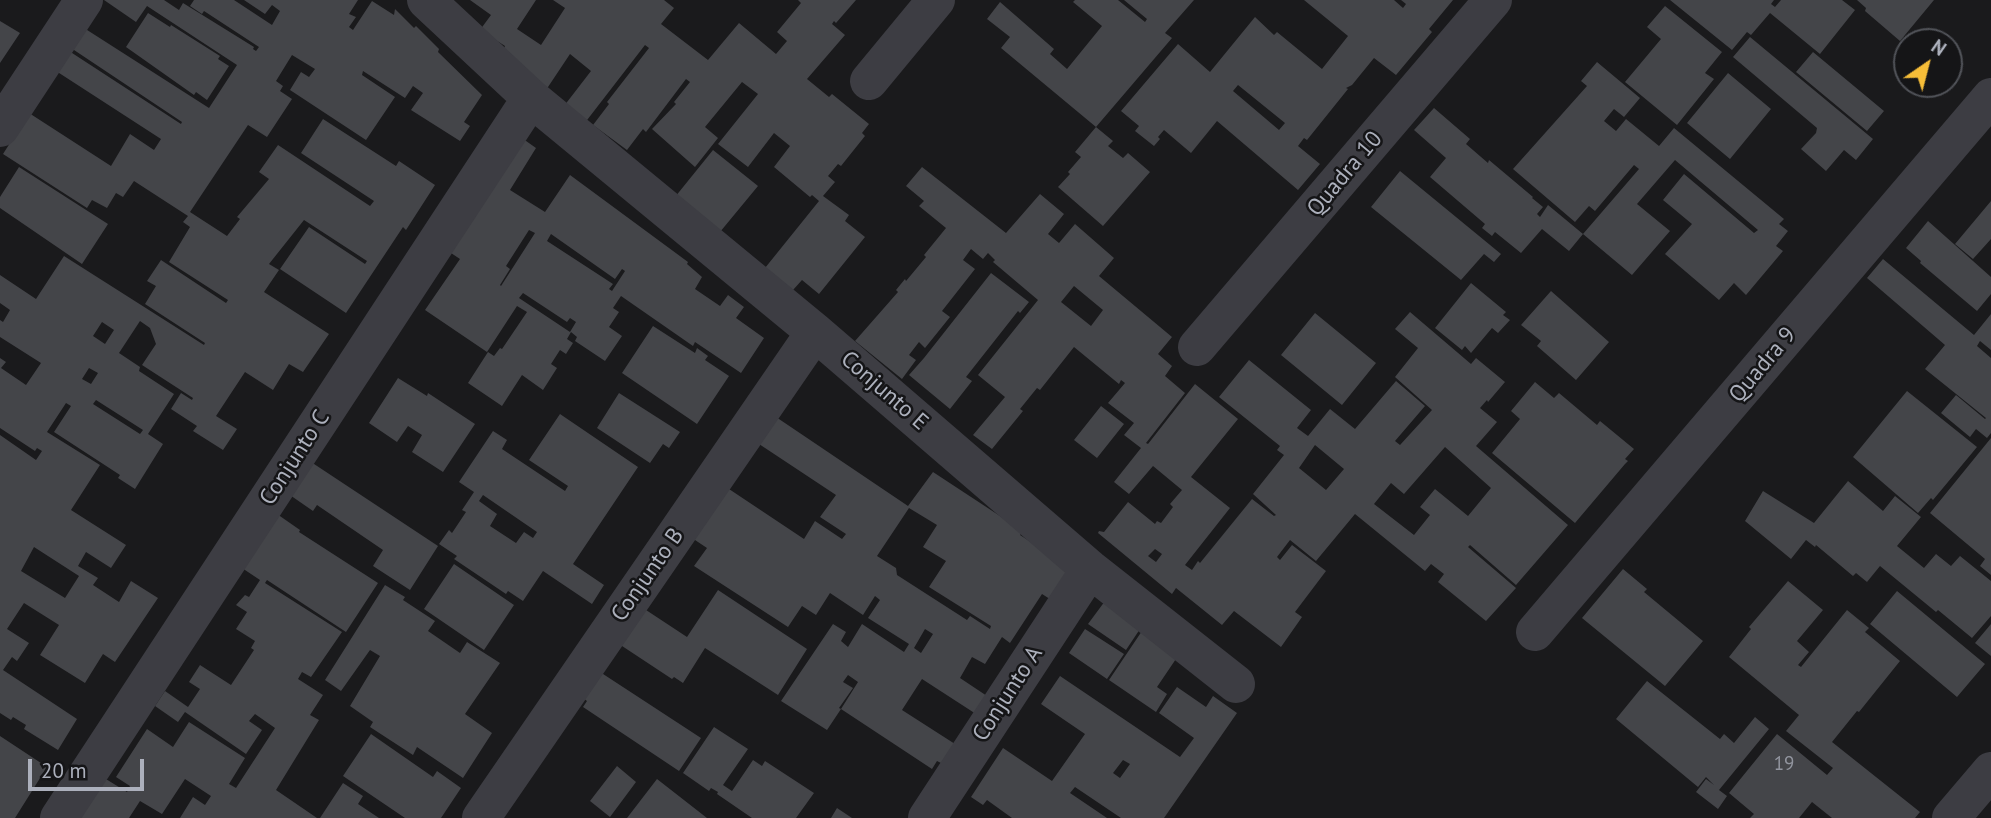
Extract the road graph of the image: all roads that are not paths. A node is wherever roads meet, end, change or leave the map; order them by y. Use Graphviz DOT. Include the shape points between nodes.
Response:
graph roads {
  1 [pos="84,0"];
  2 [pos="426,0"];
  3 [pos="936,0"];
  4 [pos="1493,0"];
  5 [pos="869,81"];
  6 [pos="1991,97"];
  7 [pos="531,98"];
  8 [pos="0,128"];
  9 [pos="815,332"];
  10 [pos="1197,347"];
  11 [pos="1090,569"];
  12 [pos="1535,632"];
  13 [pos="1236,684"];
  14 [pos="1991,771"];
  15 [pos="59,818"];
  16 [pos="481,818"];
  17 [pos="927,818"];
  18 [pos="1951,818"];
  1 -- 8 [label="street"];
  2 -- 7 [label="street, Conjunto E"];
  3 -- 5 [label="street"];
  4 -- 10 [label="street, Quadra 10"];
  6 -- 12 [label="street, Quadra 9"];
  7 -- 9 [label="street, Conjunto E"];
  7 -- 15 [label="street, Conjunto C"];
  9 -- 11 [label="street, Conjunto E"];
  9 -- 16 [label="street, Conjunto B"];
  11 -- 13 [label="street, Conjunto E"];
  11 -- 17 [label="street, Conjunto A"];
  14 -- 18 [label="street"];
}
